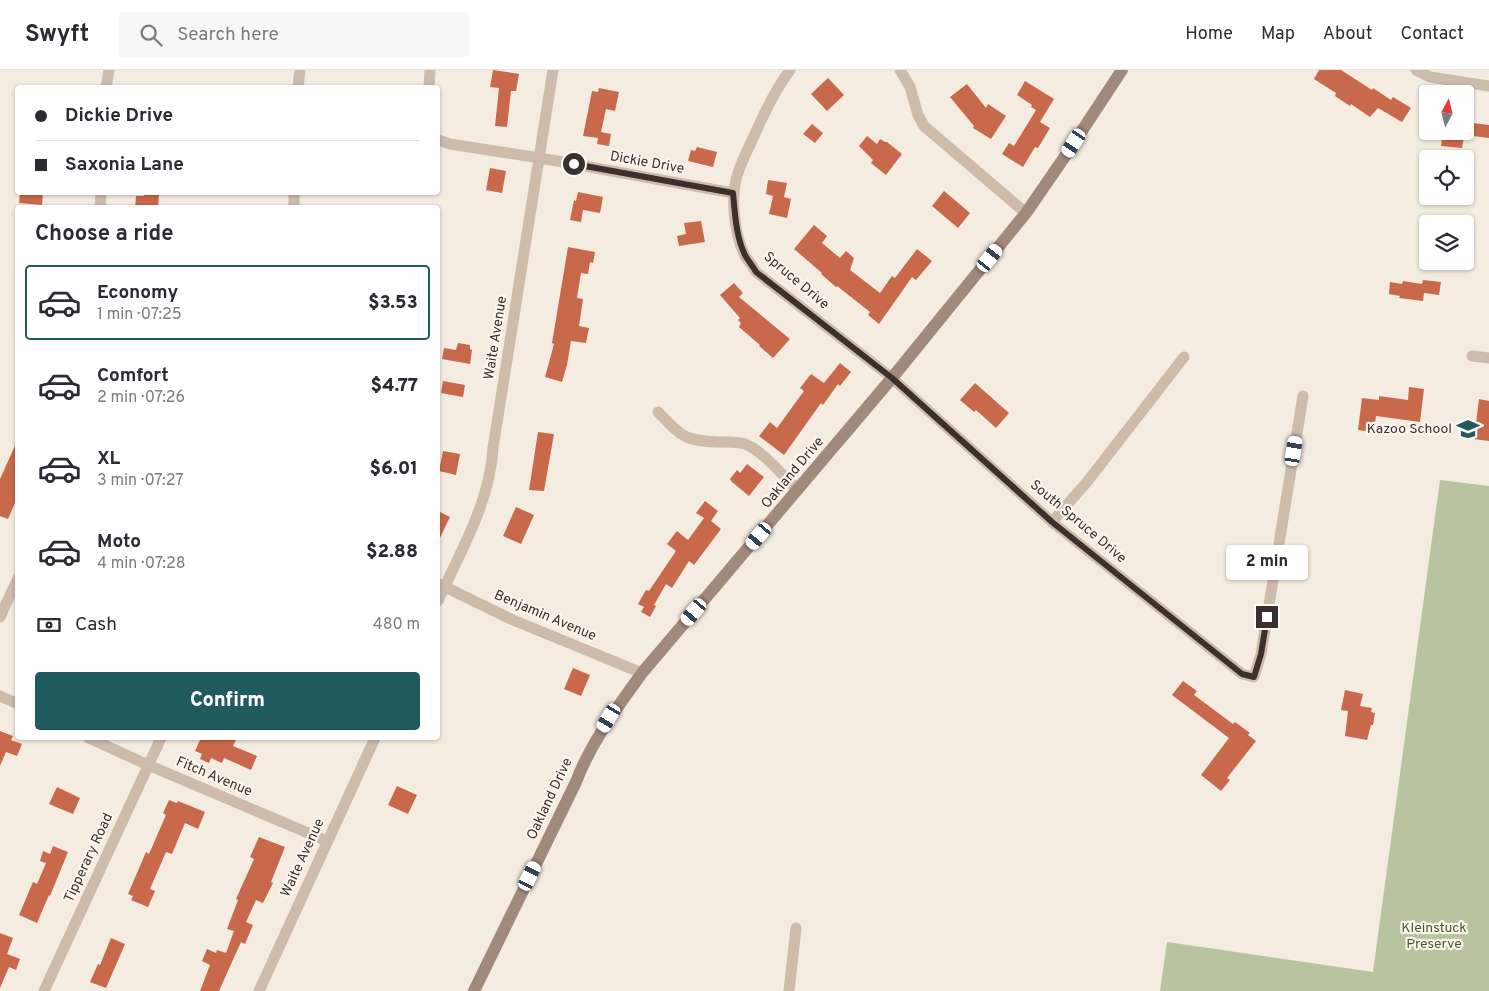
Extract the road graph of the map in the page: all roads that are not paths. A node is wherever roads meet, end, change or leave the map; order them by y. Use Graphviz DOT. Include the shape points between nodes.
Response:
graph roads {
  1 [pos="109,70"];
  2 [pos="300,70"];
  3 [pos="430,70"];
  4 [pos="553,70"];
  5 [pos="790,70"];
  6 [pos="900,70"];
  7 [pos="1122,70"];
  8 [pos="1416,70"];
  9 [pos="106,85"];
  10 [pos="298,85"];
  11 [pos="428,85"];
  12 [pos="1489,86"];
  13 [pos="440,141"];
  14 [pos="540,158"];
  15 [pos="733,193"];
  16 [pos="1026,213"];
  17 [pos="1472,356"];
  18 [pos="1184,357"];
  19 [pos="1489,358"];
  20 [pos="892,378"];
  21 [pos="1303,396"];
  22 [pos="658,412"];
  23 [pos="798,490"];
  24 [pos="1052,522"];
  25 [pos="15,584"];
  26 [pos="441,585"];
  27 [pos="0,617"];
  28 [pos="642,673"];
  29 [pos="0,696"];
  30 [pos="15,703"];
  31 [pos="93,740"];
  32 [pos="160,740"];
  33 [pos="374,740"];
  34 [pos="148,765"];
  35 [pos="327,841"];
  36 [pos="796,928"];
  37 [pos="44,991"];
  38 [pos="259,991"];
  39 [pos="474,991"];
  40 [pos="789,991"];
  1 -- 9 [label="street"];
  2 -- 10 [label="street"];
  3 -- 11 [label="street"];
  4 -- 14 [label="street, Waite Avenue"];
  5 -- 15 [label="street, Spruce Drive" via="765,110 738,173"];
  6 -- 16 [label="street" via="924,126"];
  7 -- 16 [label="main road, Oakland Drive"];
  8 -- 12 [label="street" via="1430,77"];
  13 -- 14 [label="street, Dickie Drive"];
  14 -- 15 [label="street, Dickie Drive"];
  14 -- 26 [label="street, Waite Avenue" via="492,464 482,506"];
  15 -- 20 [label="street, Spruce Drive" via="739,238 756,272"];
  16 -- 20 [label="main road, Oakland Drive"];
  17 -- 19 [label="street"];
  18 -- 24 [label="street"];
  20 -- 23 [label="main road, Oakland Drive"];
  20 -- 24 [label="street, South Spruce Drive"];
  21 -- 24 [label="street, South Spruce Drive" via="1261,654 1254,677 1242,674"];
  22 -- 23 [label="street" via="686,438 750,446"];
  23 -- 28 [label="main road, Oakland Drive"];
  25 -- 27 [label="street"];
  26 -- 28 [label="street, Benjamin Avenue" via="513,620"];
  28 -- 39 [label="main road, Oakland Drive" via="584,760"];
  29 -- 30 [label="street"];
  31 -- 34 [label="street, Fitch Avenue"];
  32 -- 34 [label="street, Tipperary Road"];
  33 -- 35 [label="street, Waite Avenue"];
  34 -- 35 [label="street, Fitch Avenue"];
  34 -- 37 [label="street, Tipperary Road"];
  35 -- 38 [label="street, Waite Avenue"];
  36 -- 40 [label="street"];
}
